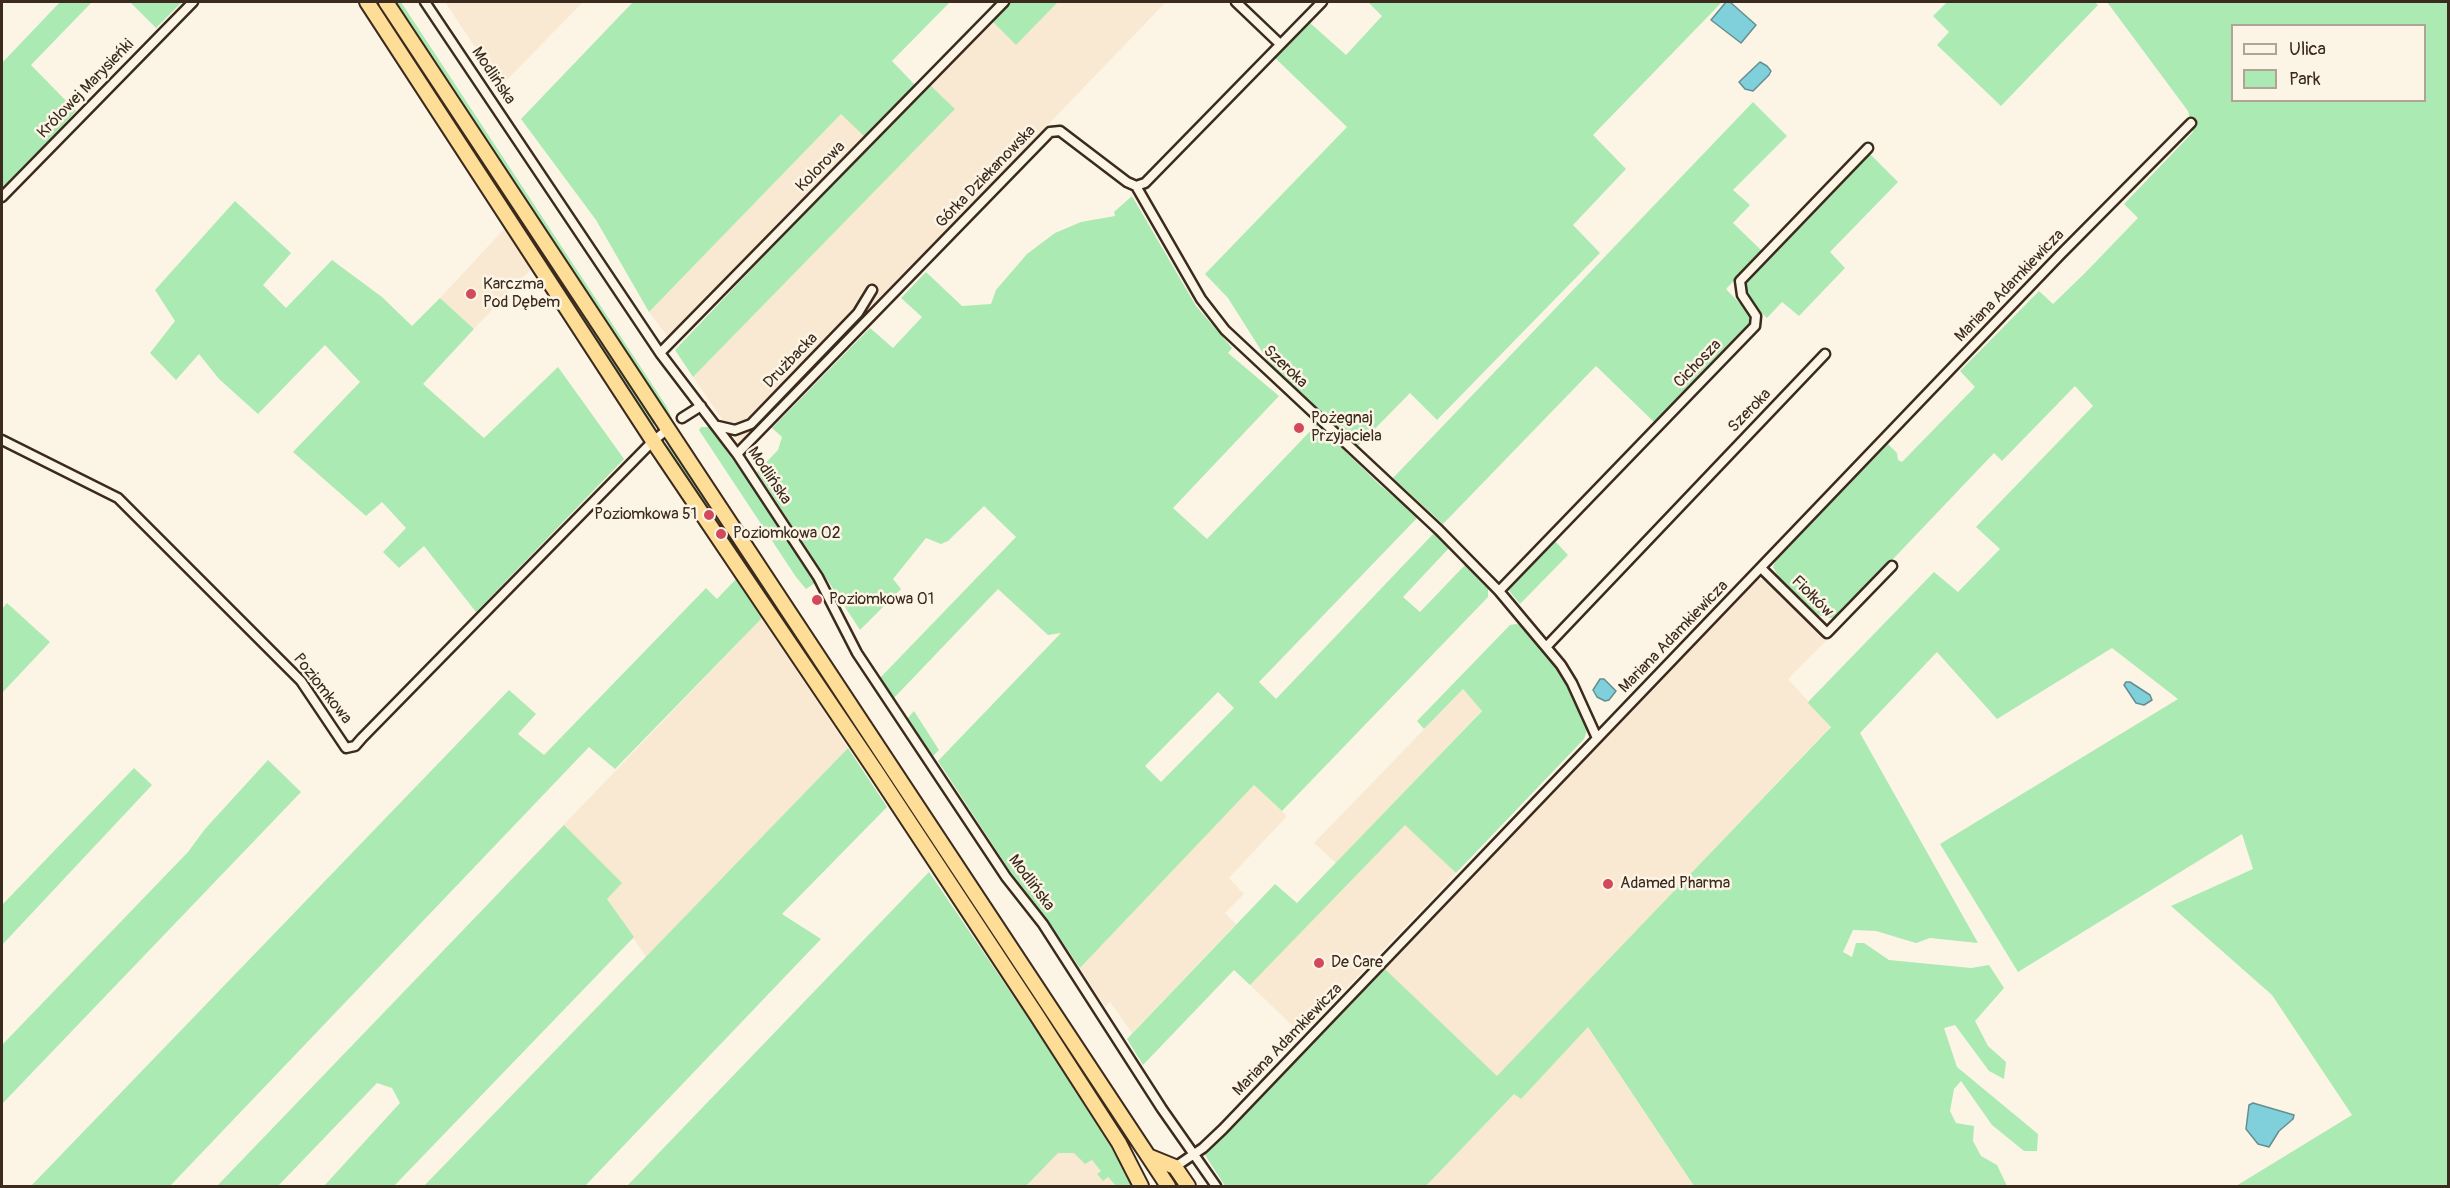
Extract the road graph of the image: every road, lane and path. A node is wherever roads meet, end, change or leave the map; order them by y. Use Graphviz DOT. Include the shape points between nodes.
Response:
graph roads {
  1 [pos="193,2"];
  2 [pos="366,2"];
  3 [pos="386,2"];
  4 [pos="425,2"];
  5 [pos="1004,2"];
  6 [pos="1236,2"];
  7 [pos="1322,2"];
  8 [pos="1280,44"];
  9 [pos="2191,123"];
  10 [pos="1868,148"];
  11 [pos="1136,186"];
  12 [pos="2,196"];
  13 [pos="872,290"];
  14 [pos="660,353"];
  15 [pos="1825,354"];
  16 [pos="701,406"];
  17 [pos="682,418"];
  18 [pos="717,426"];
  19 [pos="668,429"];
  20 [pos="2,440"];
  21 [pos="652,441"];
  22 [pos="737,454"];
  23 [pos="1892,566"];
  24 [pos="1761,568"];
  25 [pos="1499,591"];
  26 [pos="1547,646"];
  27 [pos="1597,738"];
  28 [pos="1194,1154"];
  29 [pos="1148,1156"];
  30 [pos="1175,1167"];
  31 [pos="1141,1186"];
  32 [pos="1168,1186"];
  33 [pos="1188,1186"];
  34 [pos="1216,1186"];
  1 -- 12 [label="street, Królowej Marysieńki"];
  2 -- 21 [label="highway"];
  3 -- 19 [label="highway"];
  4 -- 14 [label="street, Modlińska"];
  5 -- 14 [label="street, Kolorowa"];
  6 -- 8 [label="street"];
  7 -- 8 [label="street"];
  8 -- 11 [label="street" via="1154,175"];
  9 -- 24 [label="street, Mariana Adamkiewicza"];
  10 -- 25 [label="street, Cichosza" via="1740,281 1742,295 1756,316 1755,326"];
  11 -- 22 [label="street, Górka Dziekanowska" via="1060,131 1050,132"];
  11 -- 25 [label="street, Szeroka" via="1201,298 1225,330"];
  13 -- 18 [label="street, Drużbacka" via="858,313 751,424 735,430"];
  14 -- 16 [label="street, Modlińska"];
  15 -- 26 [label="street, Szeroka"];
  16 -- 17 [label="street"];
  16 -- 18 [label="street, Modlińska"];
  18 -- 22 [label="street, Modlińska"];
  19 -- 21 [label="street, Poziomkowa"];
  19 -- 29 [label="highway"];
  20 -- 21 [label="street, Poziomkowa" via="118,498 301,681 346,748 355,746"];
  21 -- 31 [label="highway" via="1036,1014 1119,1143"];
  22 -- 28 [label="street, Modlińska" via="818,577 857,653 1006,877 1043,924"];
  23 -- 24 [label="street, Fiołków" via="1827,633"];
  24 -- 27 [label="street, Mariana Adamkiewicza"];
  25 -- 26 [label="street, Szeroka"];
  26 -- 27 [label="street, Szeroka" via="1572,684"];
  27 -- 28 [label="street, Mariana Adamkiewicza" via="1223,1129"];
  28 -- 30 [label="street, Mariana Adamkiewicza"];
  28 -- 34 [label="street, Modlińska"];
  29 -- 30 [label="highway"];
  29 -- 32 [label="highway"];
  30 -- 33 [label="highway"];
}
